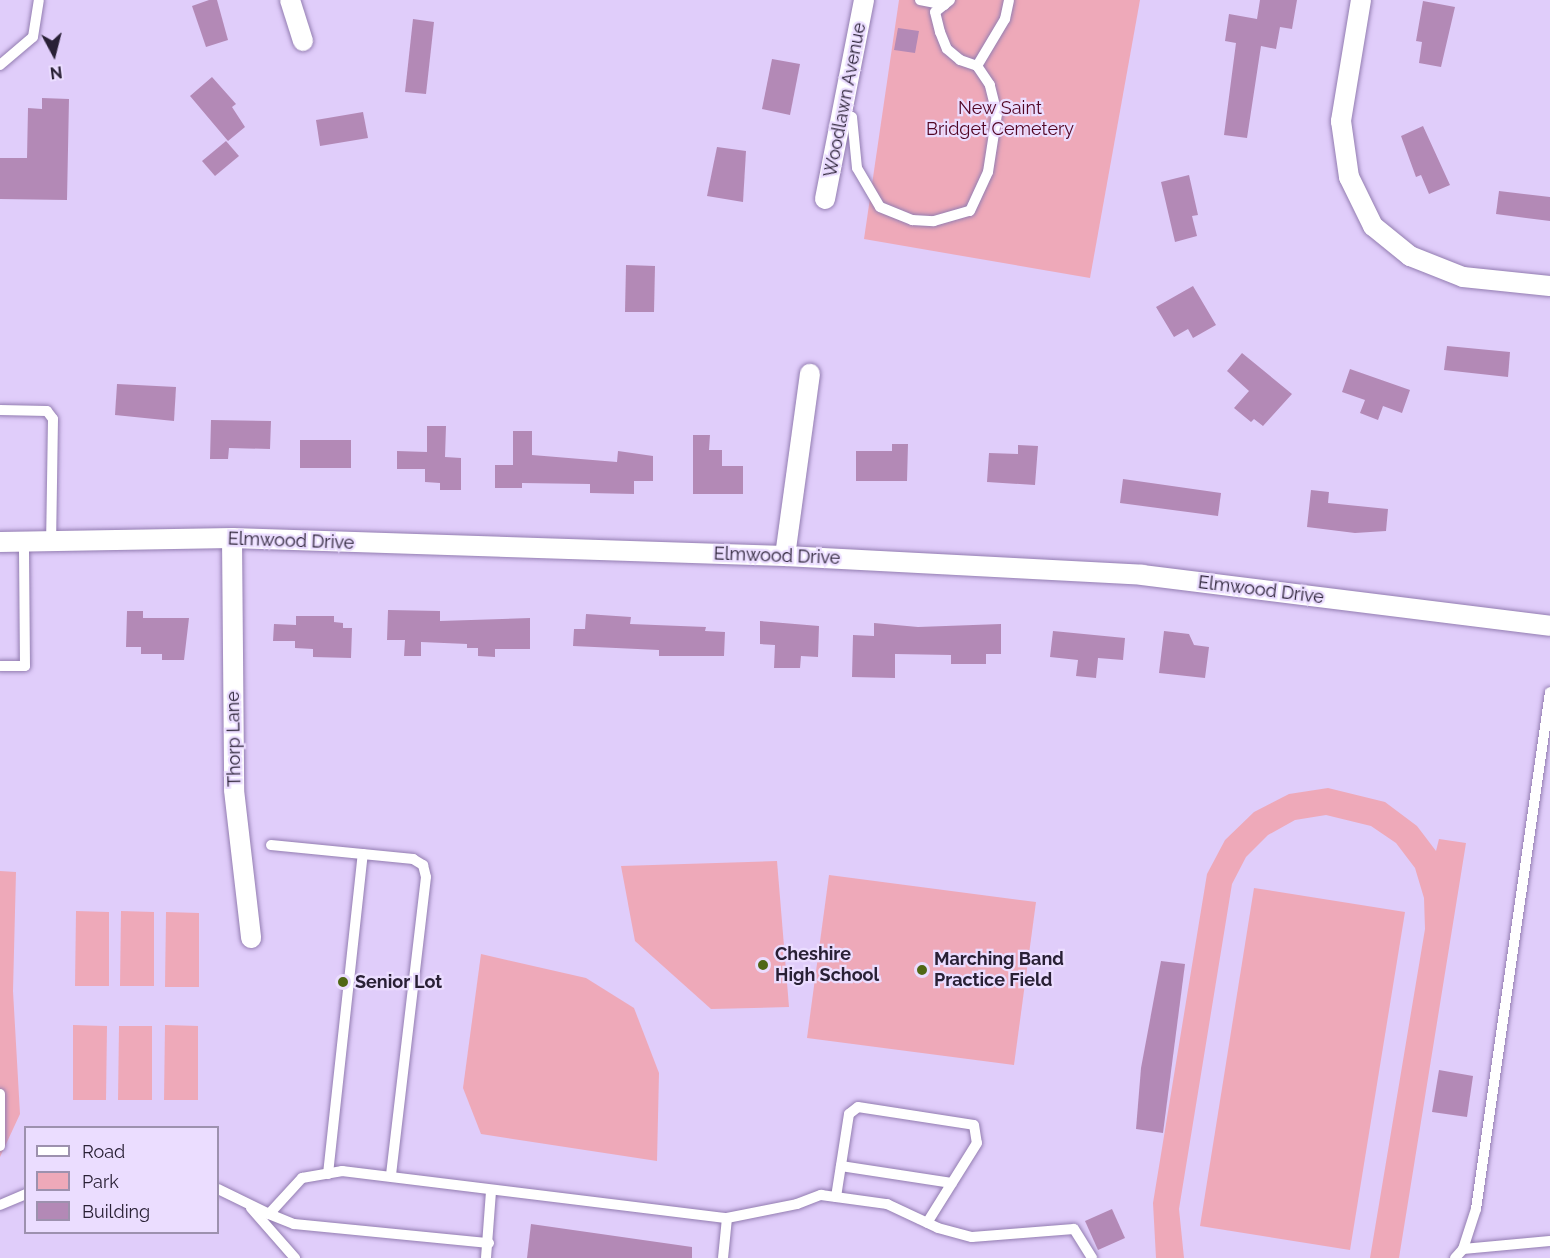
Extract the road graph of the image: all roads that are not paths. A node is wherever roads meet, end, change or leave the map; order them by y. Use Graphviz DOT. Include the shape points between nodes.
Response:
graph roads {
  1 [pos="39,0"];
  2 [pos="290,0"];
  3 [pos="864,0"];
  4 [pos="920,0"];
  5 [pos="1009,0"];
  6 [pos="1361,0"];
  7 [pos="948,2"];
  8 [pos="303,41"];
  9 [pos="0,65"];
  10 [pos="977,66"];
  11 [pos="842,114"];
  12 [pos="825,199"];
  13 [pos="1550,286"];
  14 [pos="810,374"];
  15 [pos="0,410"];
  16 [pos="232,538"];
  17 [pos="0,542"];
  18 [pos="24,542"];
  19 [pos="51,542"];
  20 [pos="785,556"];
  21 [pos="1550,626"];
  22 [pos="0,666"];
  23 [pos="1550,692"];
  24 [pos="271,844"];
  25 [pos="363,854"];
  26 [pos="251,938"];
  27 [pos="0,1094"];
  28 [pos="0,1146"];
  29 [pos="840,1166"];
  30 [pos="328,1174"];
  31 [pos="391,1176"];
  32 [pos="952,1183"];
  33 [pos="219,1190"];
  34 [pos="491,1191"];
  35 [pos="24,1195"];
  36 [pos="836,1197"];
  37 [pos="246,1203"];
  38 [pos="0,1204"];
  39 [pos="269,1214"];
  40 [pos="727,1218"];
  41 [pos="927,1223"];
  42 [pos="1550,1241"];
  43 [pos="489,1244"];
  44 [pos="1463,1249"];
  45 [pos="295,1258"];
  46 [pos="486,1258"];
  47 [pos="723,1258"];
  48 [pos="1092,1258"];
  49 [pos="1455,1258"];
  1 -- 9 [label="lane" via="33,37"];
  2 -- 8 [label="street"];
  3 -- 11 [label="street, Woodlawn Avenue"];
  4 -- 7 [label="lane"];
  5 -- 10 [label="lane" via="1005,19"];
  6 -- 13 [label="street" via="1341,121 1349,177 1373,226 1410,256 1463,277"];
  7 -- 10 [label="lane" via="935,12 947,49 960,60"];
  10 -- 11 [label="lane" via="990,86 997,114 995,146 981,193 970,211 951,219 912,220 880,207 857,168 852,117"];
  11 -- 12 [label="street, Woodlawn Avenue"];
  14 -- 20 [label="street"];
  15 -- 19 [label="lane" via="47,411 53,419"];
  16 -- 19 [label="street, Elmwood Drive"];
  16 -- 20 [label="street, Elmwood Drive"];
  16 -- 26 [label="street, Thorp Lane" via="234,790"];
  17 -- 18 [label="street, Elmwood Drive"];
  18 -- 19 [label="street, Elmwood Drive"];
  18 -- 22 [label="lane" via="25,666"];
  20 -- 21 [label="street, Elmwood Drive" via="1142,574"];
  23 -- 44 [label="lane" via="1476,1209"];
  24 -- 25 [label="lane"];
  25 -- 30 [label="lane"];
  25 -- 31 [label="lane" via="413,859 423,865 426,877"];
  27 -- 28 [label="lane"];
  29 -- 32 [label="lane"];
  29 -- 32 [label="lane" via="849,1114 858,1107 968,1123 975,1127 976,1143"];
  29 -- 36 [label="lane"];
  30 -- 31 [label="lane" via="342,1171"];
  30 -- 39 [label="lane" via="302,1178"];
  31 -- 34 [label="lane"];
  32 -- 41 [label="lane"];
  33 -- 37 [label="lane"];
  34 -- 40 [label="lane"];
  34 -- 43 [label="lane"];
  35 -- 38 [label="lane"];
  36 -- 40 [label="lane" via="821,1195 797,1204"];
  36 -- 41 [label="lane" via="887,1204"];
  37 -- 39 [label="lane"];
  37 -- 45 [label="lane"];
  39 -- 43 [label="lane" via="294,1224"];
  40 -- 47 [label="lane"];
  41 -- 48 [label="lane" via="972,1237 1074,1229"];
  42 -- 44 [label="lane"];
  43 -- 46 [label="lane"];
  44 -- 49 [label="lane"];
}
